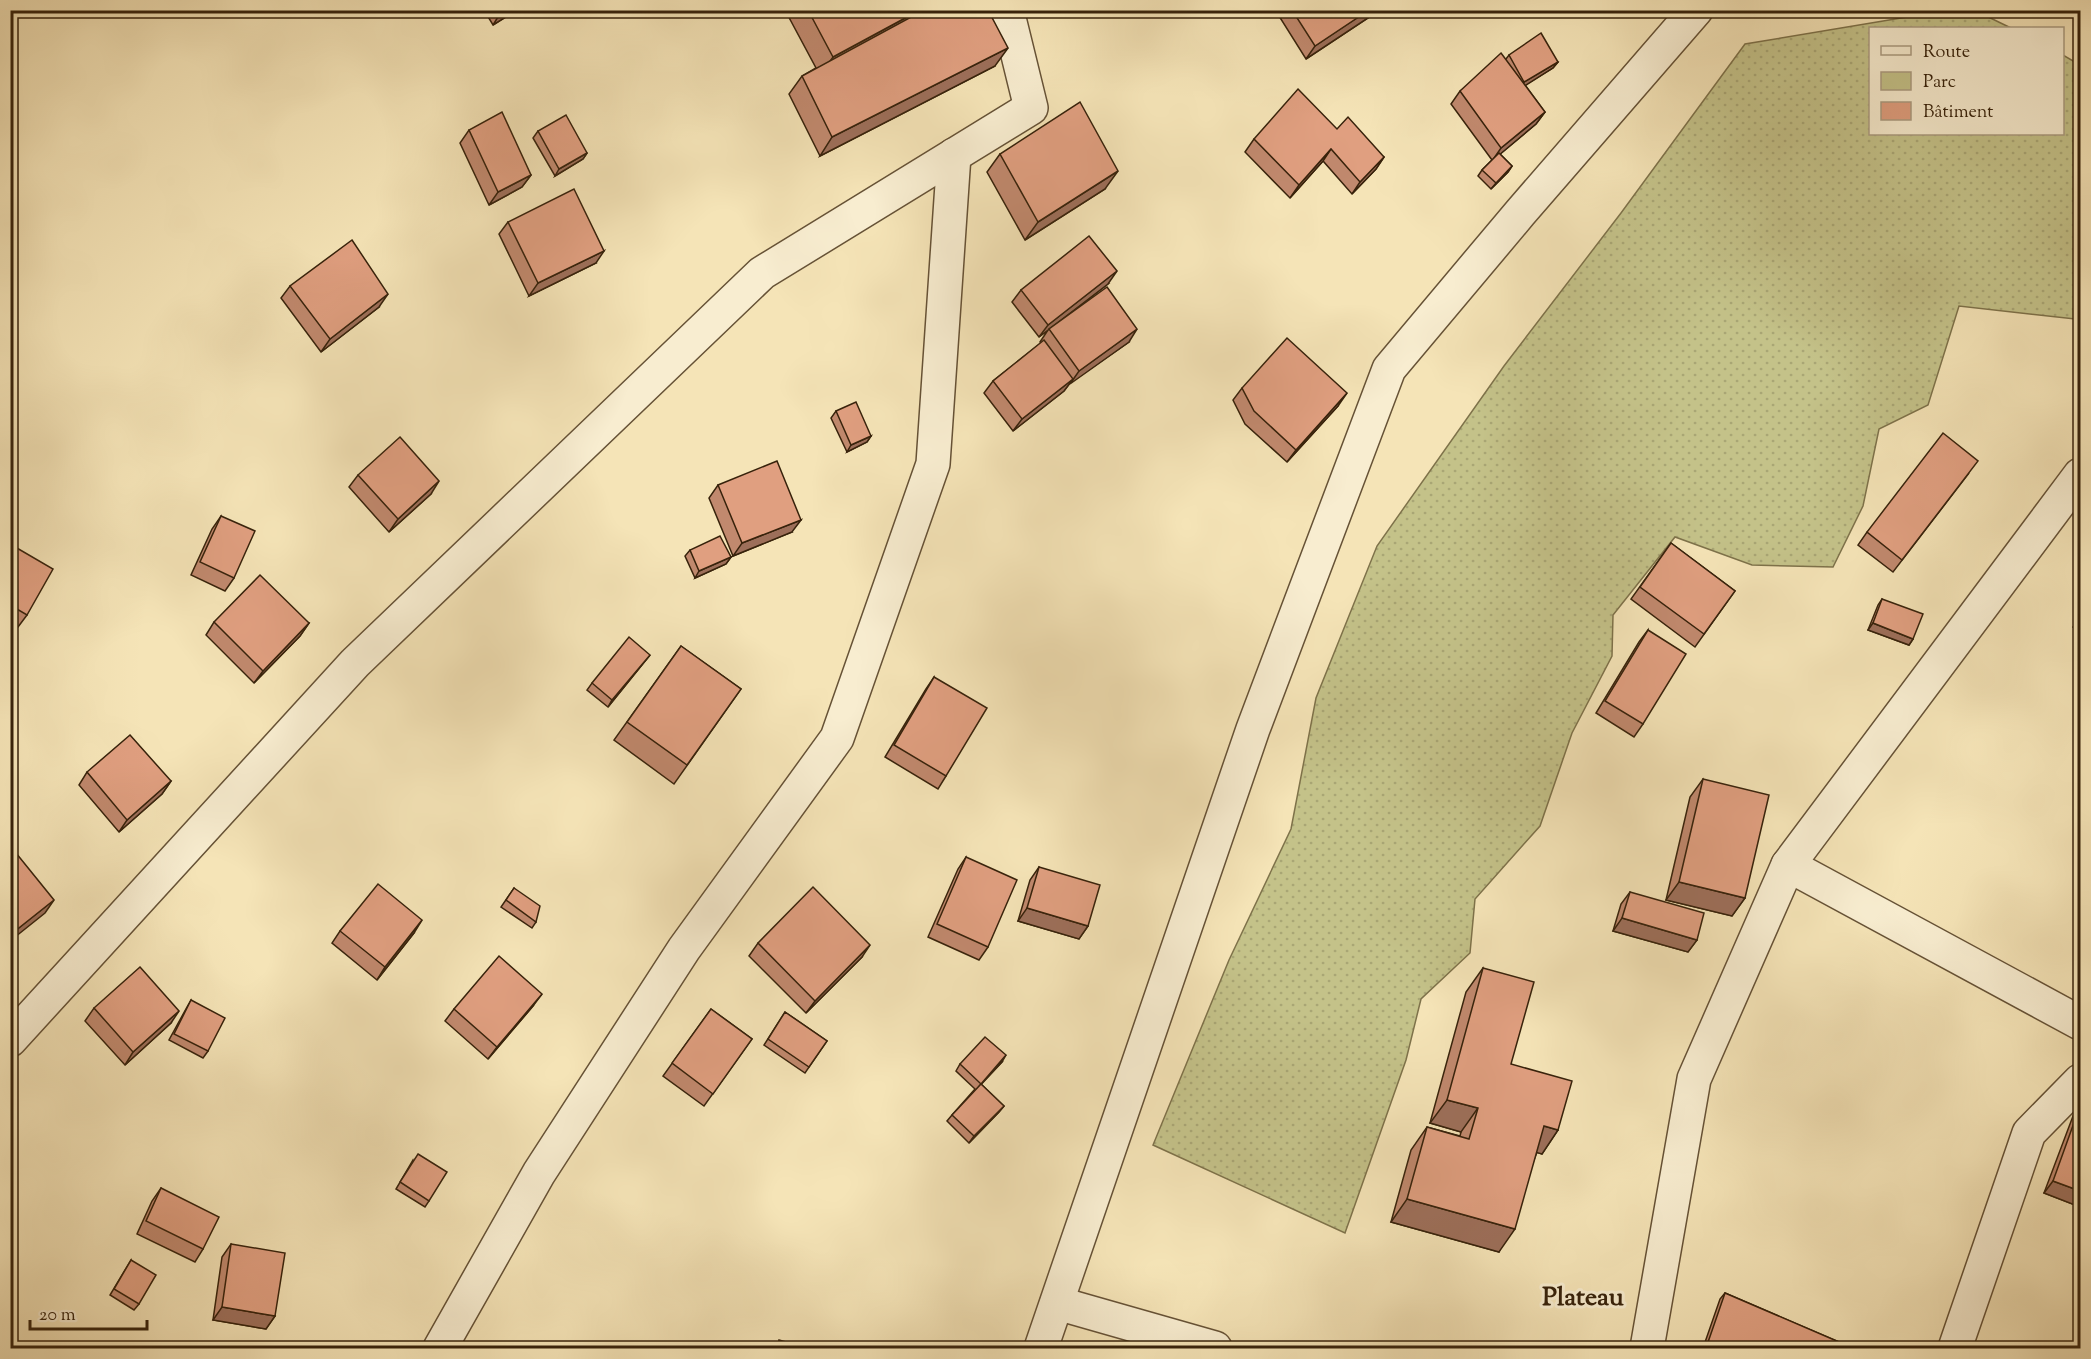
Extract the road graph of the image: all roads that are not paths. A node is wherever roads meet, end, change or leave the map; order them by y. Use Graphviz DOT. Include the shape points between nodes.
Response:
graph roads {
  1 [pos="1007,10"];
  2 [pos="1696,10"];
  3 [pos="954,155"];
  4 [pos="2080,475"];
  5 [pos="1788,865"];
  6 [pos="2080,1023"];
  7 [pos="10,1040"];
  8 [pos="2080,1081"];
  9 [pos="1057,1303"];
  10 [pos="440,1348"];
  11 [pos="1041,1348"];
  12 [pos="1215,1348"];
  13 [pos="1647,1348"];
  14 [pos="1955,1348"];
  1 -- 3 [label="street" via="1031,108"];
  2 -- 9 [label="street" via="1389,369 1253,729"];
  3 -- 7 [label="street" via="762,273 355,663"];
  3 -- 10 [label="street" via="933,464 837,738 671,968 539,1173"];
  4 -- 5 [label="street"];
  5 -- 6 [label="street"];
  5 -- 13 [label="street" via="1694,1079"];
  8 -- 14 [label="street" via="2029,1133"];
  9 -- 11 [label="street"];
  9 -- 12 [label="street"];
}
